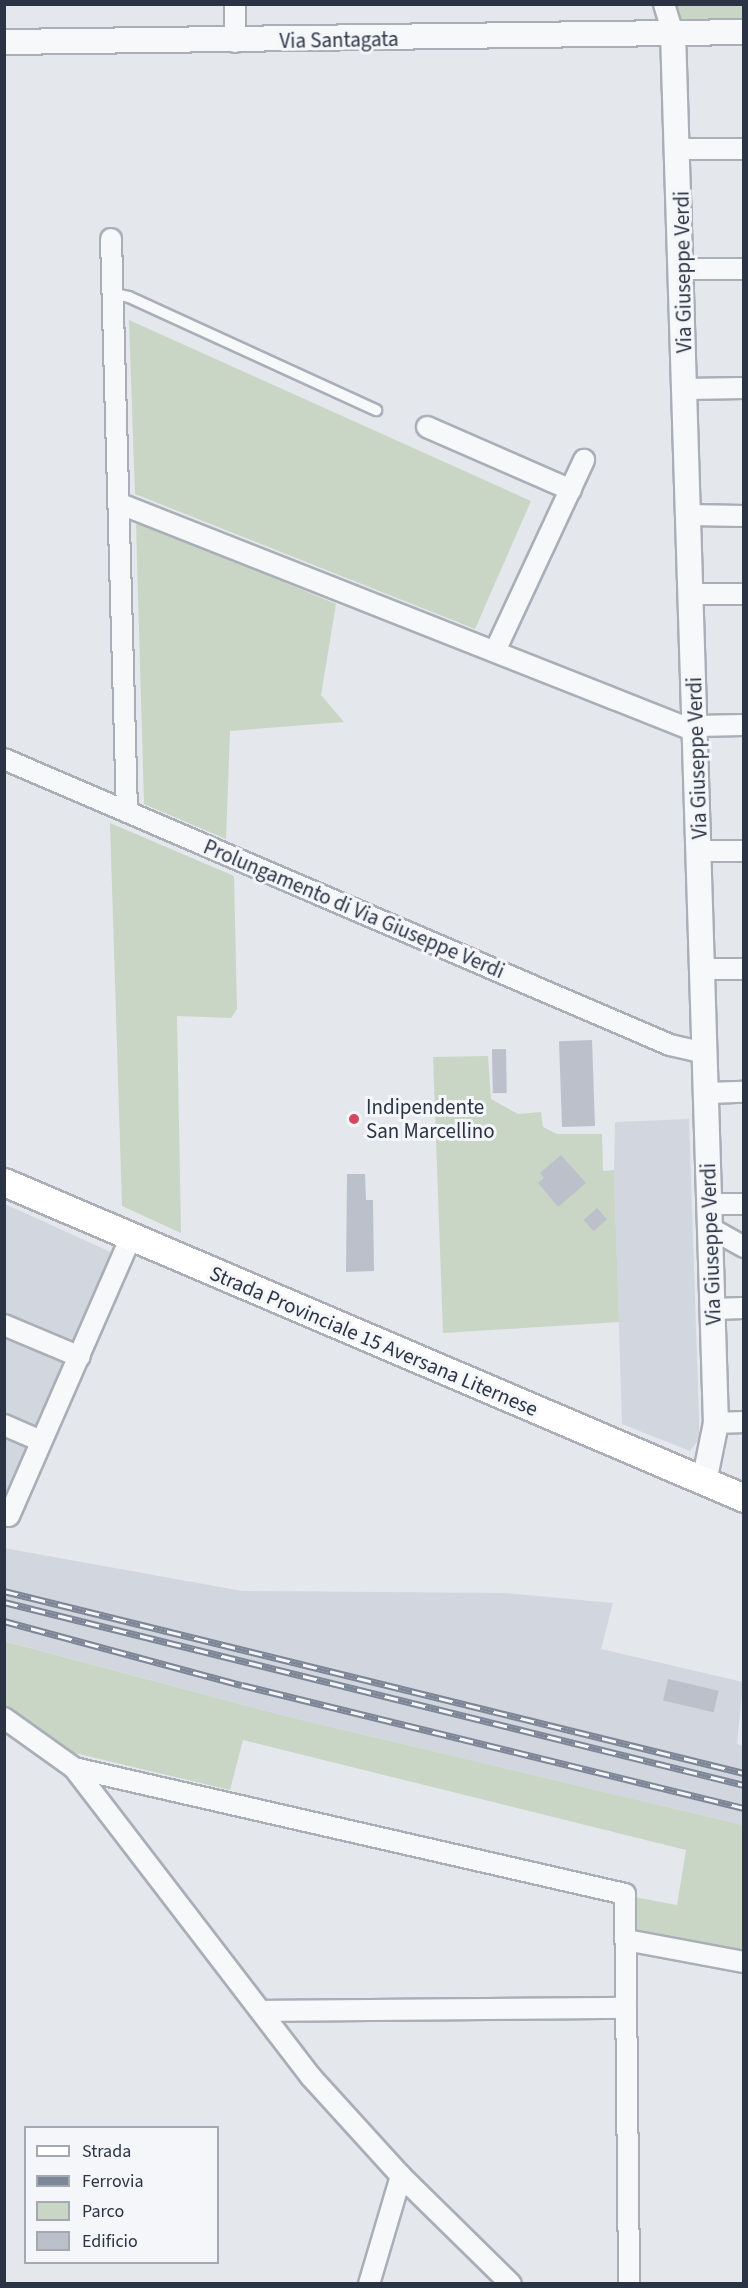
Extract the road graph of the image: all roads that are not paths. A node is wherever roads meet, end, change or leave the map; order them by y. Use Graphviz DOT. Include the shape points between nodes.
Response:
graph roads {
  1 [pos="235,4"];
  2 [pos="664,4"];
  3 [pos="744,32"];
  4 [pos="673,33"];
  5 [pos="4,42"];
  6 [pos="235,42"];
  7 [pos="680,149"];
  8 [pos="744,149"];
  9 [pos="111,239"];
  10 [pos="682,269"];
  11 [pos="744,269"];
  12 [pos="114,294"];
  13 [pos="744,388"];
  14 [pos="686,389"];
  15 [pos="376,410"];
  16 [pos="427,427"];
  17 [pos="584,460"];
  18 [pos="571,490"];
  19 [pos="118,503"];
  20 [pos="689,515"];
  21 [pos="744,516"];
  22 [pos="692,594"];
  23 [pos="744,594"];
  24 [pos="495,651"];
  25 [pos="744,725"];
  26 [pos="695,728"];
  27 [pos="4,759"];
  28 [pos="127,812"];
  29 [pos="700,851"];
  30 [pos="744,851"];
  31 [pos="703,969"];
  32 [pos="744,969"];
  33 [pos="706,1053"];
  34 [pos="744,1092"];
  35 [pos="707,1093"];
  36 [pos="4,1182"];
  37 [pos="710,1204"];
  38 [pos="744,1204"];
  39 [pos="710,1228"];
  40 [pos="130,1239"];
  41 [pos="744,1247"];
  42 [pos="744,1308"];
  43 [pos="713,1309"];
  44 [pos="4,1325"];
  45 [pos="80,1357"];
  46 [pos="744,1422"];
  47 [pos="716,1423"];
  48 [pos="4,1425"];
  49 [pos="41,1441"];
  50 [pos="704,1482"];
  51 [pos="744,1498"];
  52 [pos="9,1516"];
  53 [pos="4,1718"];
  54 [pos="74,1768"];
  55 [pos="626,1940"];
  56 [pos="744,1962"];
  57 [pos="624,2008"];
  58 [pos="262,2011"];
  59 [pos="401,2176"];
  60 [pos="369,2283"];
  61 [pos="511,2283"];
  62 [pos="629,2283"];
  1 -- 6 [label="street"];
  2 -- 4 [label="street"];
  3 -- 4 [label="street, Via Santagata"];
  4 -- 6 [label="street, Via Santagata"];
  4 -- 7 [label="street, Via Giuseppe Verdi"];
  5 -- 6 [label="street, Via Santagata"];
  7 -- 8 [label="street"];
  7 -- 10 [label="street, Via Giuseppe Verdi"];
  9 -- 12 [label="street"];
  10 -- 11 [label="street"];
  10 -- 14 [label="street, Via Giuseppe Verdi"];
  12 -- 15 [label="lane" via="129,297"];
  12 -- 19 [label="street"];
  13 -- 14 [label="street"];
  14 -- 20 [label="street, Via Giuseppe Verdi"];
  16 -- 18 [label="street"];
  17 -- 18 [label="street"];
  18 -- 24 [label="street"];
  19 -- 24 [label="street"];
  19 -- 28 [label="street"];
  20 -- 21 [label="street"];
  20 -- 22 [label="street, Via Giuseppe Verdi"];
  22 -- 23 [label="street"];
  22 -- 26 [label="street, Via Giuseppe Verdi"];
  24 -- 26 [label="street"];
  25 -- 26 [label="street"];
  26 -- 29 [label="street, Via Giuseppe Verdi"];
  27 -- 28 [label="street, Prolungamento di Via Giuseppe Verdi"];
  28 -- 33 [label="street, Prolungamento di Via Giuseppe Verdi" via="670,1045"];
  29 -- 30 [label="street"];
  29 -- 31 [label="street, Via Giuseppe Verdi"];
  31 -- 32 [label="street"];
  31 -- 33 [label="street, Via Giuseppe Verdi"];
  33 -- 35 [label="street, Via Giuseppe Verdi"];
  34 -- 35 [label="street"];
  35 -- 37 [label="street, Via Giuseppe Verdi"];
  36 -- 40 [label="main road, Strada Provinciale 15 Aversana Liternese"];
  37 -- 38 [label="street"];
  37 -- 39 [label="street, Via Giuseppe Verdi"];
  39 -- 41 [label="street"];
  39 -- 43 [label="street, Via Giuseppe Verdi"];
  40 -- 45 [label="street"];
  40 -- 50 [label="main road, Strada Provinciale 15 Aversana Liternese"];
  42 -- 43 [label="street"];
  43 -- 47 [label="street, Via Giuseppe Verdi"];
  44 -- 45 [label="street"];
  45 -- 49 [label="street"];
  46 -- 47 [label="street"];
  47 -- 50 [label="street, Via Giuseppe Verdi"];
  48 -- 49 [label="street"];
  49 -- 52 [label="street"];
  50 -- 51 [label="main road, Strada Provinciale 15 Aversana Liternese"];
  53 -- 54 [label="street" via="32,1733"];
  54 -- 55 [label="street" via="616,1890 625,1894"];
  54 -- 58 [label="street"];
  55 -- 56 [label="street"];
  55 -- 57 [label="street"];
  57 -- 58 [label="street"];
  57 -- 62 [label="street"];
  58 -- 59 [label="street" via="311,2077"];
  59 -- 60 [label="street"];
  59 -- 61 [label="street"];
}
